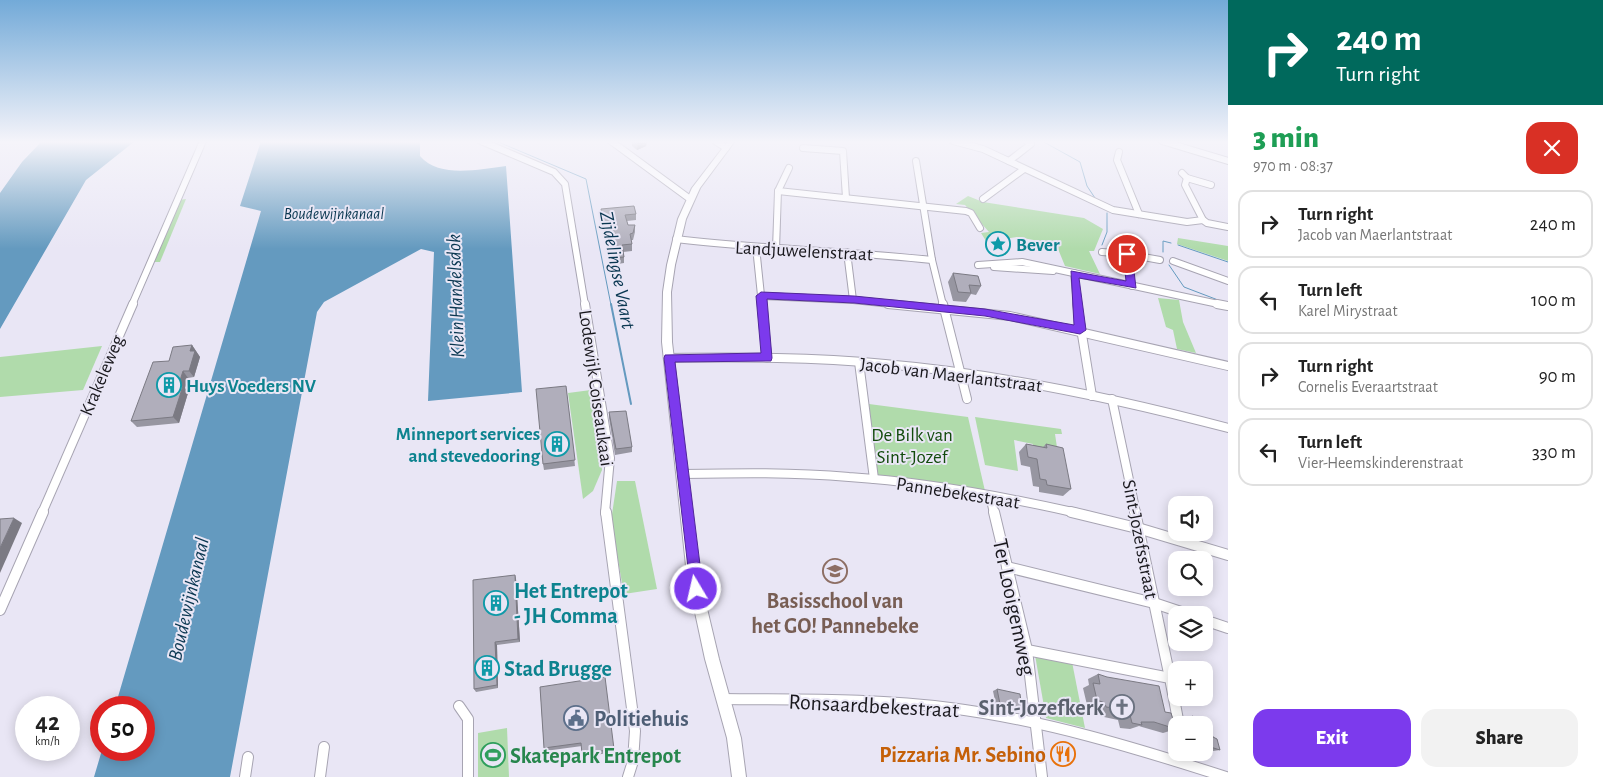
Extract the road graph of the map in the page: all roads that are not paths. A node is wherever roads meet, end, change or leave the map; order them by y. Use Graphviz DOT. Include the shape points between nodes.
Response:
graph roads {
  1 [pos="187,177"];
  2 [pos="559,177"];
  3 [pos="660,177"];
  4 [pos="705,177"];
  5 [pos="785,177"];
  6 [pos="845,177"];
  7 [pos="919,177"];
  8 [pos="1013,177"];
  9 [pos="1042,177"];
  10 [pos="1124,177"];
  11 [pos="1184,177"];
  12 [pos="1190,177"];
  13 [pos="1211,185"];
  14 [pos="778,191"];
  15 [pos="846,198"];
  16 [pos="690,199"];
  17 [pos="983,199"];
  18 [pos="923,206"];
  19 [pos="1139,214"];
  20 [pos="1203,220"];
  21 [pos="1228,227"];
  22 [pos="980,228"];
  23 [pos="676,239"];
  24 [pos="756,247"];
  25 [pos="776,248"];
  26 [pos="847,252"];
  27 [pos="1102,252"];
  28 [pos="1127,254"];
  29 [pos="932,260"];
  30 [pos="1160,260"];
  31 [pos="1173,261"];
  32 [pos="1058,270"];
  33 [pos="1074,273"];
  34 [pos="1228,281"];
  35 [pos="1132,286"];
  36 [pos="761,296"];
  37 [pos="854,300"];
  38 [pos="1228,306"];
  39 [pos="945,308"];
  40 [pos="1080,330"];
  41 [pos="669,358"];
  42 [pos="767,358"];
  43 [pos="859,362"];
  44 [pos="1228,366"];
  45 [pos="960,374"];
  46 [pos="1092,396"];
  47 [pos="967,399"];
  48 [pos="1112,399"];
  49 [pos="1228,428"];
  50 [pos="682,474"];
  51 [pos="874,479"];
  52 [pos="990,496"];
  53 [pos="1138,528"];
  54 [pos="1228,555"];
  55 [pos="1007,566"];
  56 [pos="1154,603"];
  57 [pos="1168,608"];
  58 [pos="0,610"];
  59 [pos="1213,623"];
  60 [pos="1228,628"];
  61 [pos="1027,650"];
  62 [pos="1168,669"];
  63 [pos="1168,678"];
  64 [pos="722,699"];
  65 [pos="459,706"];
  66 [pos="1036,722"];
  67 [pos="324,747"];
  68 [pos="248,757"];
  69 [pos="1187,761"];
  70 [pos="1188,764"];
  71 [pos="245,777"];
  72 [pos="320,777"];
  73 [pos="468,777"];
  74 [pos="628,777"];
  75 [pos="739,777"];
  76 [pos="1042,777"];
  77 [pos="1226,777"];
  1 -- 58 [label="street, Krakeleweg"];
  2 -- 74 [label="street, Lodewijk Coiseaukaai" via="566,184 610,458 605,516 635,731 633,761"];
  3 -- 16 [label="street"];
  4 -- 16 [label="main road"];
  5 -- 14 [label="street"];
  6 -- 15 [label="street"];
  7 -- 18 [label="street"];
  8 -- 17 [label="street"];
  9 -- 19 [label="street" via="1107,208"];
  10 -- 19 [label="street"];
  11 -- 20 [label="street"];
  12 -- 13 [label="street"];
  14 -- 15 [label="street"];
  14 -- 25 [label="street"];
  15 -- 18 [label="street"];
  16 -- 23 [label="main road"];
  18 -- 22 [label="street" via="966,211 971,213"];
  18 -- 29 [label="street"];
  19 -- 20 [label="street" via="1187,222"];
  20 -- 21 [label="street"];
  23 -- 24 [label="street, Landjuwelenstraat"];
  23 -- 41 [label="main road" via="667,292"];
  24 -- 25 [label="street, Landjuwelenstraat"];
  24 -- 36 [label="street"];
  25 -- 26 [label="street, Landjuwelenstraat"];
  26 -- 29 [label="street, Landjuwelenstraat"];
  26 -- 37 [label="street"];
  27 -- 28 [label="street"];
  28 -- 30 [label="street"];
  28 -- 35 [label="street"];
  29 -- 39 [label="street"];
  31 -- 34 [label="street"];
  32 -- 32 [label="street" via="1044,272 978,265 1022,262"];
  32 -- 33 [label="street"];
  33 -- 35 [label="street"];
  33 -- 40 [label="street"];
  35 -- 38 [label="street"];
  36 -- 37 [label="street"];
  36 -- 42 [label="street"];
  37 -- 39 [label="street"];
  39 -- 40 [label="street" via="1010,316"];
  39 -- 45 [label="street"];
  40 -- 44 [label="street"];
  40 -- 46 [label="street"];
  41 -- 42 [label="street, Jacob van Maerlantstraat"];
  41 -- 50 [label="main road"];
  42 -- 43 [label="street, Jacob van Maerlantstraat"];
  43 -- 45 [label="street, Jacob van Maerlantstraat"];
  43 -- 51 [label="street"];
  45 -- 46 [label="street, Jacob van Maerlantstraat"];
  45 -- 47 [label="street"];
  46 -- 48 [label="street, Jacob van Maerlantstraat"];
  48 -- 49 [label="street, Jacob van Maerlantstraat"];
  48 -- 53 [label="street, Sint-Jozefsstraat"];
  50 -- 51 [label="street, Pannebekestraat"];
  50 -- 64 [label="main road" via="693,575"];
  51 -- 52 [label="street, Pannebekestraat"];
  52 -- 53 [label="street, Pannebekestraat"];
  52 -- 55 [label="street, Ter Looigemweg"];
  53 -- 54 [label="street, Pannebekestraat"];
  53 -- 56 [label="street, Sint-Jozefsstraat"];
  55 -- 56 [label="street"];
  55 -- 61 [label="street, Ter Looigemweg"];
  56 -- 57 [label="street"];
  56 -- 62 [label="street, Sint-Jozefsstraat"];
  59 -- 60 [label="street"];
  61 -- 63 [label="street"];
  61 -- 66 [label="street, Ter Looigemweg"];
  64 -- 66 [label="street, Ronsaardbekestraat" via="839,700 949,708"];
  64 -- 75 [label="main road" via="734,738"];
  65 -- 73 [label="street" via="468,719"];
  66 -- 70 [label="street, Ronsaardbekestraat"];
  66 -- 76 [label="street, Ter Looigemweg"];
  67 -- 72 [label="street"];
  68 -- 71 [label="street"];
  69 -- 70 [label="street"];
  70 -- 77 [label="street, Ronsaardbekestraat"];
}
